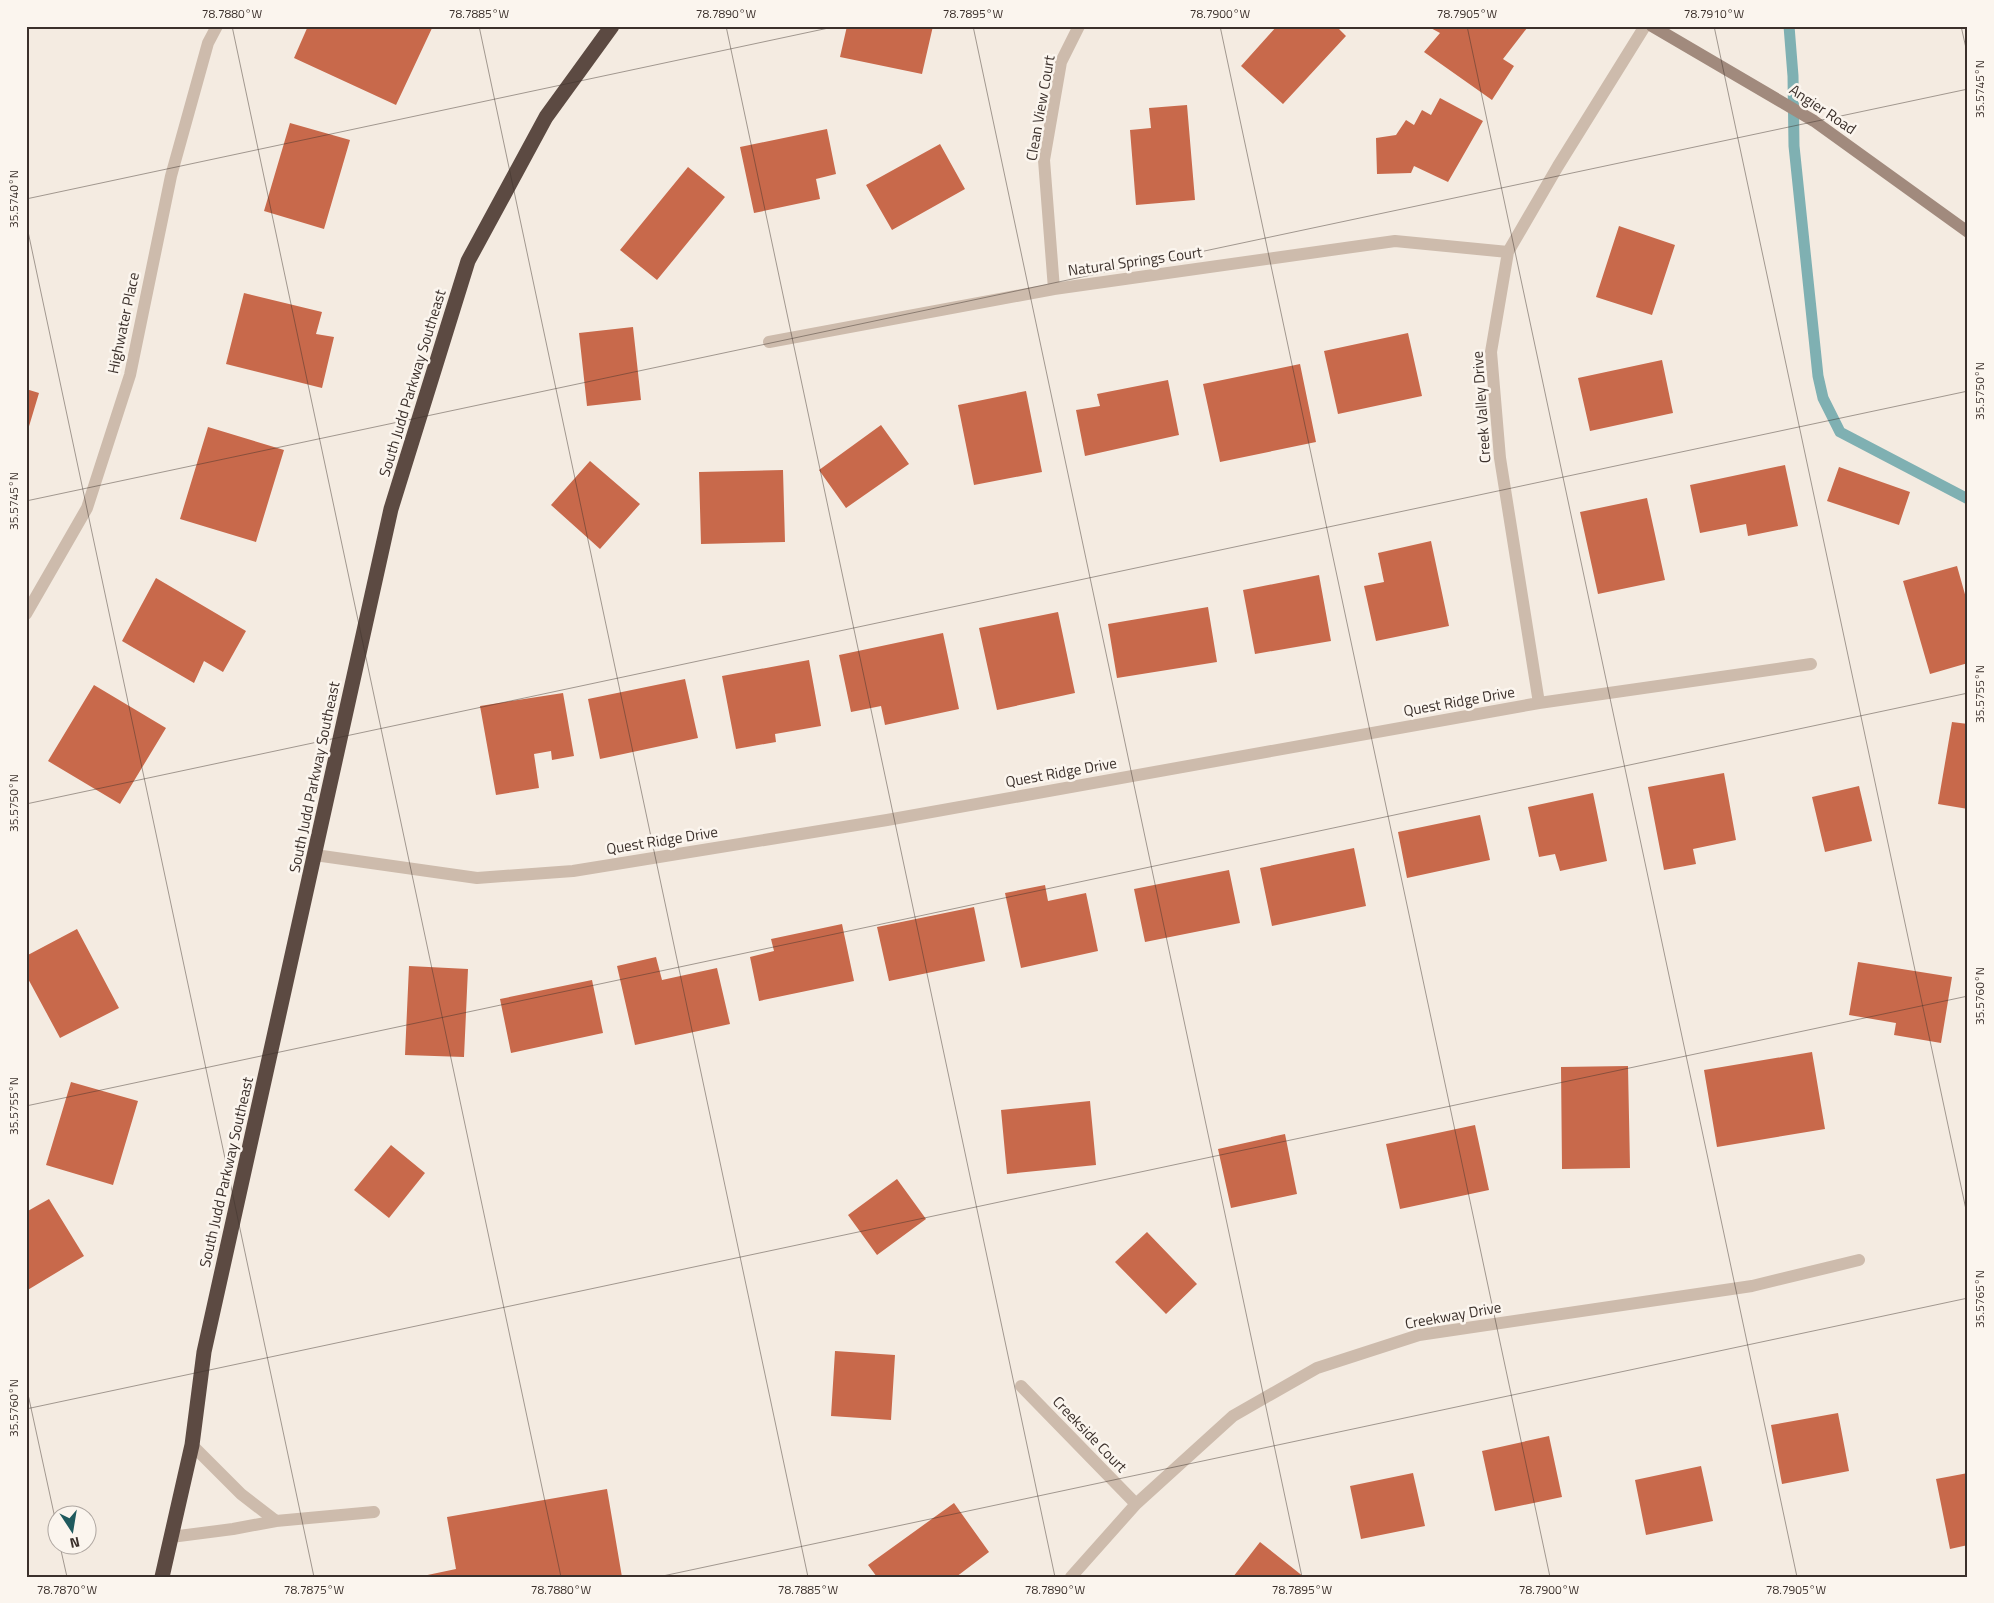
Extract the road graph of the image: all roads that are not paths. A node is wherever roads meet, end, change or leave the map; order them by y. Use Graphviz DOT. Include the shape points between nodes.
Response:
graph roads {
  1 [pos="217,26"];
  2 [pos="612,26"];
  3 [pos="1079,26"];
  4 [pos="1645,26"];
  5 [pos="1652,26"];
  6 [pos="1968,232"];
  7 [pos="1508,252"];
  8 [pos="1054,289"];
  9 [pos="769,342"];
  10 [pos="26,614"];
  11 [pos="1811,664"];
  12 [pos="1539,703"];
  13 [pos="315,855"];
  14 [pos="1859,1260"];
  15 [pos="1021,1386"];
  16 [pos="192,1445"];
  17 [pos="1136,1504"];
  18 [pos="374,1512"];
  19 [pos="276,1521"];
  20 [pos="171,1537"];
  21 [pos="162,1577"];
  22 [pos="1071,1577"];
  1 -- 10 [label="street, Highwater Place" via="208,44 171,176 130,374 119,410 87,508"];
  2 -- 13 [label="highway, South Judd Parkway Southeast" via="546,117 468,261 391,509"];
  3 -- 8 [label="street, Clean View Court" via="1061,62 1044,160"];
  4 -- 7 [label="street, Creek Valley Drive"];
  5 -- 6 [label="street, Angier Road" via="1814,121"];
  7 -- 8 [label="street, Natural Springs Court" via="1395,241"];
  7 -- 12 [label="street, Creek Valley Drive" via="1491,352 1500,458"];
  8 -- 9 [label="street, Natural Springs Court"];
  11 -- 12 [label="street, Quest Ridge Drive"];
  12 -- 13 [label="street, Quest Ridge Drive" via="887,820 573,871 477,878"];
  13 -- 16 [label="highway, South Judd Parkway Southeast" via="204,1352"];
  14 -- 17 [label="street, Creekway Drive" via="1752,1286 1419,1335 1317,1368 1233,1416"];
  15 -- 17 [label="street, Creekside Court"];
  16 -- 19 [label="street" via="241,1494"];
  16 -- 20 [label="highway, South Judd Parkway Southeast"];
  17 -- 22 [label="street, Creekway Drive"];
  18 -- 19 [label="street"];
  19 -- 20 [label="street"];
  20 -- 21 [label="highway, South Judd Parkway Southeast"];
}
